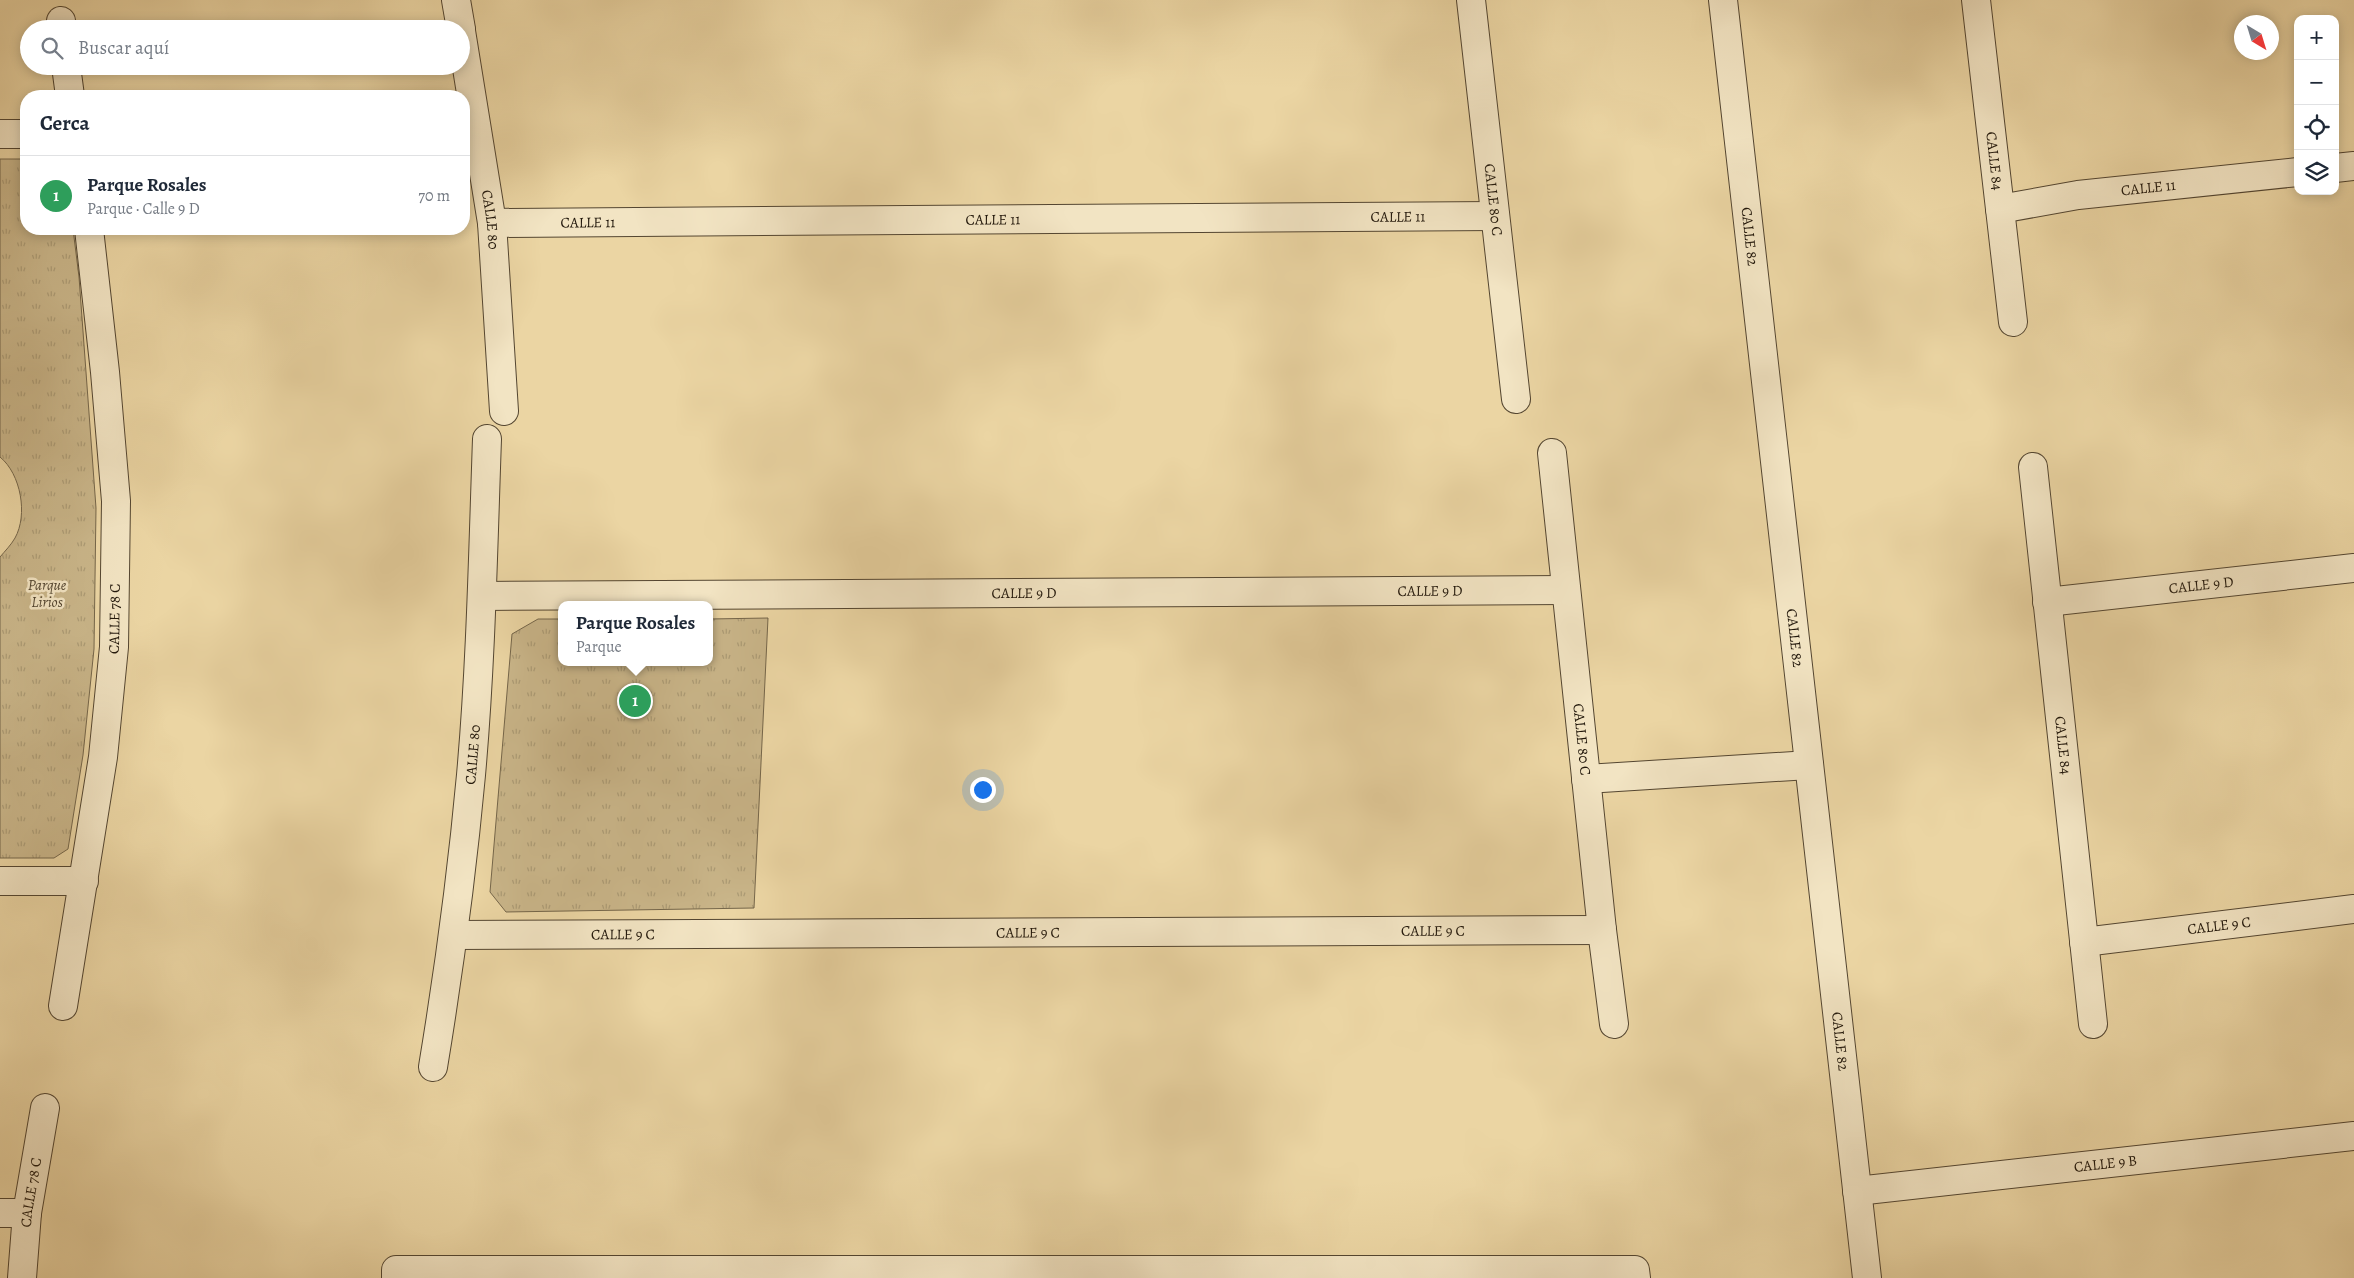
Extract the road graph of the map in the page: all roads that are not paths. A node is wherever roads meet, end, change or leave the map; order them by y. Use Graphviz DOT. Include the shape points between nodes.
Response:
graph roads {
  1 [pos="456,0"];
  2 [pos="1471,0"];
  3 [pos="1723,0"];
  4 [pos="1976,0"];
  5 [pos="459,20"];
  6 [pos="67,75"];
  7 [pos="468,75"];
  8 [pos="69,90"];
  9 [pos="0,134"];
  10 [pos="20,134"];
  11 [pos="2354,166"];
  12 [pos="2339,168"];
  13 [pos="2294,172"];
  14 [pos="2000,209"];
  15 [pos="1495,216"];
  16 [pos="492,223"];
  17 [pos="90,235"];
  18 [pos="2013,322"];
  19 [pos="1516,399"];
  20 [pos="504,411"];
  21 [pos="487,439"];
  22 [pos="1552,453"];
  23 [pos="2032,467"];
  24 [pos="2354,568"];
  25 [pos="1566,590"];
  26 [pos="482,596"];
  27 [pos="2047,602"];
  28 [pos="1809,766"];
  29 [pos="1586,779"];
  30 [pos="0,881"];
  31 [pos="84,881"];
  32 [pos="2354,909"];
  33 [pos="1602,930"];
  34 [pos="454,934"];
  35 [pos="2084,942"];
  36 [pos="63,1006"];
  37 [pos="1614,1024"];
  38 [pos="2093,1024"];
  39 [pos="433,1067"];
  40 [pos="45,1108"];
  41 [pos="2354,1136"];
  42 [pos="1857,1191"];
  43 [pos="27,1213"];
  44 [pos="0,1214"];
  45 [pos="396,1274"];
  46 [pos="644,1274"];
  47 [pos="986,1274"];
  48 [pos="1635,1274"];
  49 [pos="22,1278"];
  50 [pos="1867,1278"];
  1 -- 5 [label="street, CALLE 80"];
  2 -- 15 [label="street, CALLE 80 C"];
  3 -- 28 [label="street, CALLE 82"];
  4 -- 14 [label="street, CALLE 84"];
  6 -- 8 [label="street"];
  7 -- 16 [label="street, CALLE 80"];
  9 -- 10 [label="street"];
  11 -- 12 [label="street"];
  13 -- 14 [label="street, CALLE 11" via="2078,195"];
  14 -- 18 [label="street, CALLE 84"];
  15 -- 16 [label="street, CALLE 11"];
  15 -- 19 [label="street, CALLE 80 C"];
  16 -- 20 [label="street, CALLE 80"];
  17 -- 31 [label="street, CALLE 78 C" via="116,501 114,647 103,757"];
  21 -- 26 [label="street, CALLE 80"];
  22 -- 25 [label="street, CALLE 80 C"];
  23 -- 27 [label="street, CALLE 84"];
  24 -- 27 [label="street, CALLE 9 D"];
  25 -- 26 [label="street, CALLE 9 D"];
  25 -- 29 [label="street, CALLE 80 C"];
  26 -- 34 [label="street, CALLE 80" via="471,774"];
  27 -- 35 [label="street, CALLE 84"];
  28 -- 29 [label="street"];
  28 -- 42 [label="street, CALLE 82"];
  29 -- 33 [label="street, CALLE 80 C"];
  30 -- 31 [label="street"];
  31 -- 36 [label="street, CALLE 78 C"];
  32 -- 35 [label="street, CALLE 9 C"];
  33 -- 34 [label="street, CALLE 9 C"];
  33 -- 37 [label="street, CALLE 80 C"];
  34 -- 39 [label="street, CALLE 80"];
  35 -- 38 [label="street, CALLE 84"];
  40 -- 43 [label="street, CALLE 78 C"];
  41 -- 42 [label="street, CALLE 9 B"];
  42 -- 50 [label="street, CALLE 82"];
  43 -- 44 [label="street"];
  43 -- 49 [label="street, CALLE 78 C"];
  45 -- 46 [label="street"];
  46 -- 47 [label="street"];
  47 -- 48 [label="street"];
}
